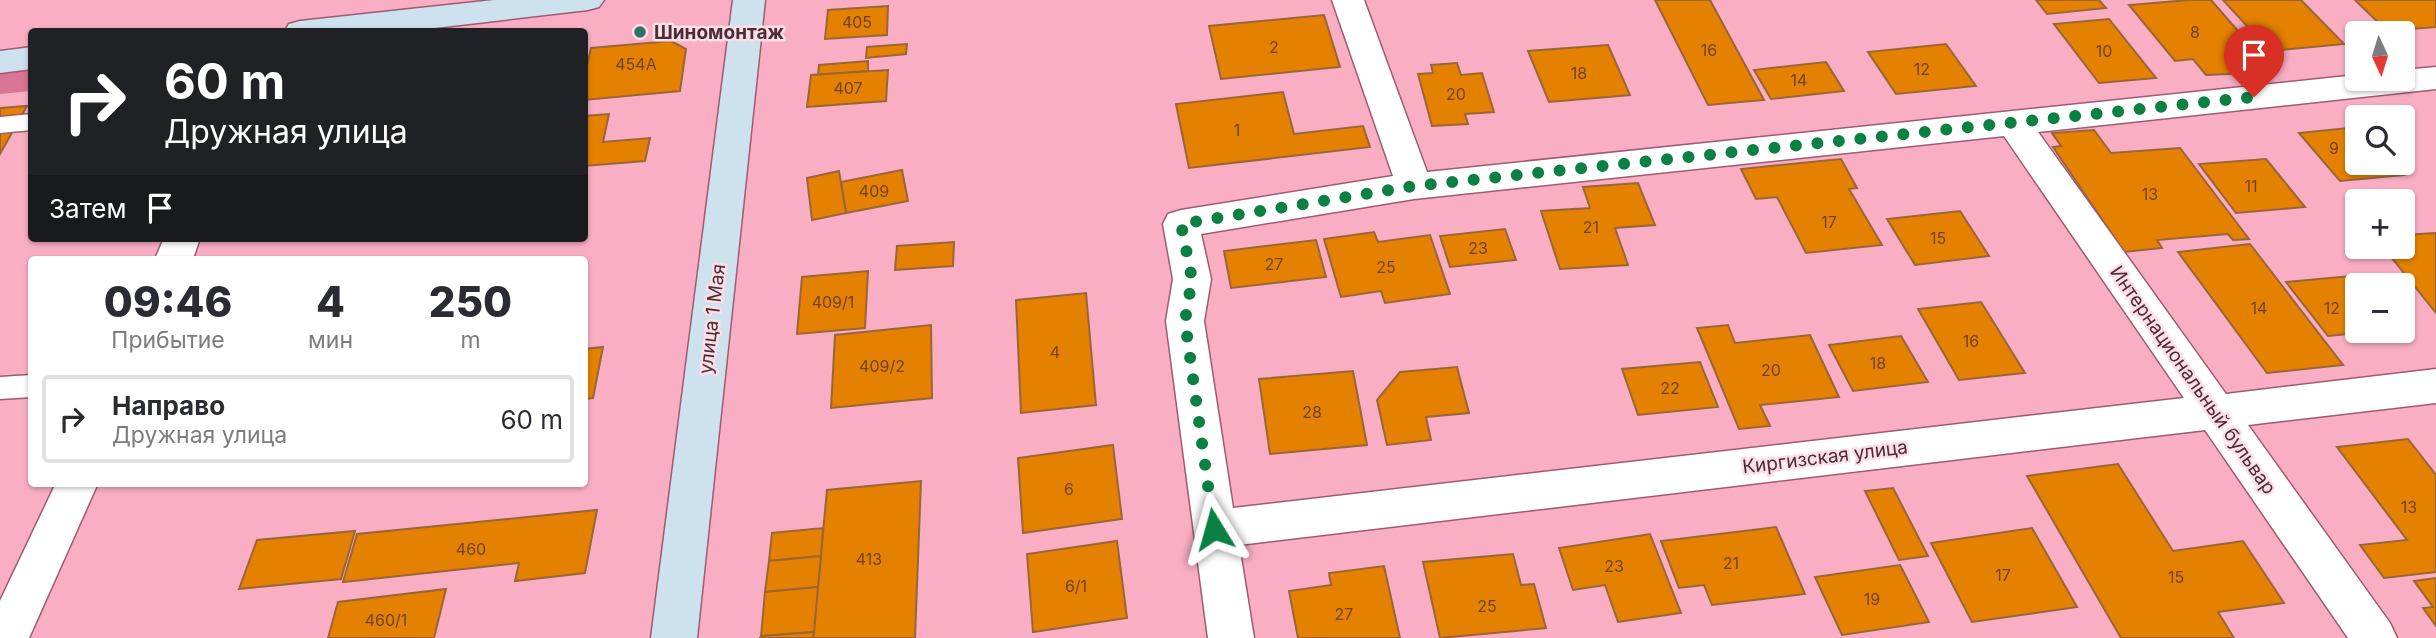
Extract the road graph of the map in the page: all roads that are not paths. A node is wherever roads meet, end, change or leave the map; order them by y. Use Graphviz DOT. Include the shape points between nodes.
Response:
graph roads {
  1 [pos="588,0"];
  2 [pos="749,0"];
  3 [pos="1348,0"];
  4 [pos="336,28"];
  5 [pos="28,58"];
  6 [pos="0,62"];
  7 [pos="2436,78"];
  8 [pos="28,122"];
  9 [pos="2013,123"];
  10 [pos="0,125"];
  11 [pos="1414,186"];
  12 [pos="28,386"];
  13 [pos="2436,386"];
  14 [pos="0,387"];
  15 [pos="2216,412"];
  16 [pos="75,487"];
  17 [pos="1214,529"];
  18 [pos="5,638"];
  19 [pos="674,638"];
  20 [pos="1231,638"];
  21 [pos="2374,638"];
  1 -- 4 [label="main road"];
  2 -- 19 [label="main road, улица 1 Мая"];
  3 -- 11 [label="street"];
  5 -- 6 [label="main road"];
  7 -- 9 [label="street"];
  8 -- 10 [label="lane"];
  9 -- 11 [label="street"];
  9 -- 15 [label="street, Интернациональный бульвар"];
  11 -- 17 [label="street" via="1181,224 1192,279 1185,321"];
  12 -- 14 [label="lane"];
  13 -- 15 [label="street, Киргизская улица"];
  15 -- 17 [label="street, Киргизская улица"];
  15 -- 21 [label="street, Интернациональный бульвар"];
  16 -- 18 [label="street"];
  17 -- 20 [label="street"];
}
